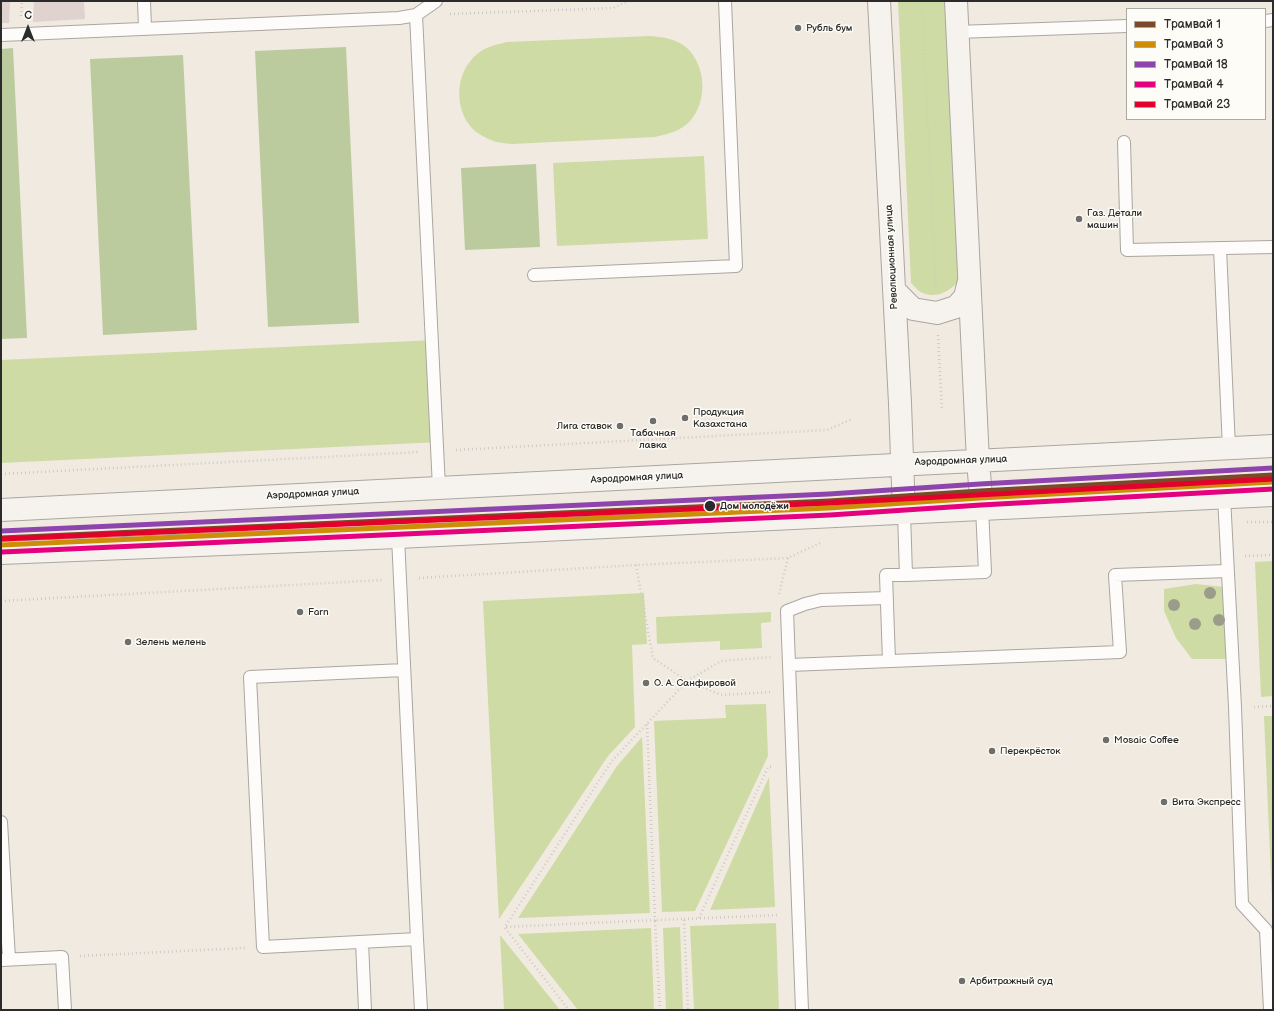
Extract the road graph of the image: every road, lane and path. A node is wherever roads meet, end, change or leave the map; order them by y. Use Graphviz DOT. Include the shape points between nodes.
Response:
graph roads {
  1 [pos="144,1"];
  2 [pos="436,1"];
  3 [pos="628,1"];
  4 [pos="725,1"];
  5 [pos="879,1"];
  6 [pos="922,1"];
  7 [pos="956,1"];
  8 [pos="416,15"];
  9 [pos="1126,26"];
  10 [pos="145,28"];
  11 [pos="957,32"];
  12 [pos="1,35"];
  13 [pos="1124,142"];
  14 [pos="1273,246"];
  15 [pos="1220,248"];
  16 [pos="534,275"];
  17 [pos="970,281"];
  18 [pos="894,290"];
  19 [pos="937,313"];
  20 [pos="942,411"];
  21 [pos="1273,446"];
  22 [pos="1229,448"];
  23 [pos="978,461"];
  24 [pos="902,464"];
  25 [pos="439,488"];
  26 [pos="1273,495"];
  27 [pos="1224,497"];
  28 [pos="982,508"];
  29 [pos="1,510"];
  30 [pos="904,513"];
  31 [pos="398,537"];
  32 [pos="1,553"];
  33 [pos="1273,555"];
  34 [pos="1227,557"];
  35 [pos="788,558"];
  36 [pos="636,565"];
  37 [pos="1227,571"];
  38 [pos="906,575"];
  39 [pos="779,596"];
  40 [pos="887,598"];
  41 [pos="771,651"];
  42 [pos="771,658"];
  43 [pos="889,661"];
  44 [pos="771,664"];
  45 [pos="789,664"];
  46 [pos="404,670"];
  47 [pos="687,681"];
  48 [pos="772,685"];
  49 [pos="647,723"];
  50 [pos="768,767"];
  51 [pos="1,822"];
  52 [pos="784,914"];
  53 [pos="699,918"];
  54 [pos="684,919"];
  55 [pos="655,920"];
  56 [pos="505,927"];
  57 [pos="417,939"];
  58 [pos="362,942"];
  59 [pos="263,947"];
  60 [pos="62,957"];
  61 [pos="5,960"];
  62 [pos="65,1010"];
  63 [pos="365,1010"];
  64 [pos="421,1010"];
  65 [pos="569,1010"];
  66 [pos="660,1010"];
  67 [pos="688,1010"];
  68 [pos="802,1010"];
  69 [pos="1270,1010"];
  1 -- 10 [label="lane"];
  2 -- 8 [label="lane"];
  3 -- 8 [label="path" via="613,8"];
  4 -- 16 [label="lane" via="736,266"];
  5 -- 18 [label="street, Революционная улица"];
  6 -- 19 [label="path"];
  7 -- 11 [label="street"];
  8 -- 10 [label="lane"];
  8 -- 25 [label="lane"];
  9 -- 11 [label="lane"];
  10 -- 12 [label="lane"];
  11 -- 17 [label="street"];
  13 -- 15 [label="lane" via="1127,250"];
  14 -- 15 [label="lane"];
  15 -- 22 [label="lane"];
  17 -- 19 [label="street" via="965,297 956,307"];
  17 -- 23 [label="street"];
  18 -- 19 [label="street" via="913,309"];
  18 -- 24 [label="street, Революционная улица"];
  19 -- 20 [label="path"];
  21 -- 22 [label="street, Аэродромная улица"];
  22 -- 23 [label="street, Аэродромная улица"];
  23 -- 24 [label="street, Аэродромная улица"];
  23 -- 28 [label="street"];
  24 -- 25 [label="street, Аэродромная улица"];
  24 -- 30 [label="street, Революционная улица"];
  25 -- 29 [label="street, Аэродромная улица"];
  26 -- 27 [label="street"];
  27 -- 28 [label="street"];
  27 -- 34 [label="lane"];
  28 -- 30 [label="street"];
  28 -- 38 [label="lane" via="985,572"];
  30 -- 31 [label="street"];
  30 -- 38 [label="lane"];
  31 -- 32 [label="street"];
  31 -- 46 [label="lane"];
  33 -- 34 [label="path"];
  34 -- 37 [label="lane"];
  35 -- 39 [label="path"];
  36 -- 47 [label="path" via="653,658"];
  37 -- 43 [label="lane" via="1115,575 1120,652"];
  37 -- 69 [label="lane" via="1242,904 1266,930"];
  38 -- 40 [label="lane" via="886,575"];
  40 -- 43 [label="lane"];
  40 -- 45 [label="lane" via="821,600 787,611"];
  41 -- 42 [label="path"];
  42 -- 44 [label="path"];
  42 -- 47 [label="path" via="721,661"];
  43 -- 45 [label="lane"];
  45 -- 68 [label="lane"];
  46 -- 57 [label="lane"];
  46 -- 59 [label="lane" via="250,677"];
  47 -- 48 [label="path" via="721,695 773,692"];
  47 -- 49 [label="path"];
  49 -- 55 [label="path"];
  49 -- 56 [label="path" via="611,762"];
  50 -- 53 [label="path"];
  51 -- 61 [label="lane"];
  52 -- 53 [label="path"];
  53 -- 54 [label="path"];
  54 -- 55 [label="path"];
  54 -- 67 [label="path"];
  55 -- 56 [label="path"];
  55 -- 66 [label="path"];
  56 -- 65 [label="path"];
  57 -- 58 [label="lane"];
  57 -- 64 [label="lane"];
  58 -- 59 [label="lane"];
  58 -- 63 [label="lane"];
  59 -- 60 [label="path"];
  60 -- 61 [label="lane"];
  60 -- 62 [label="lane"];
}
